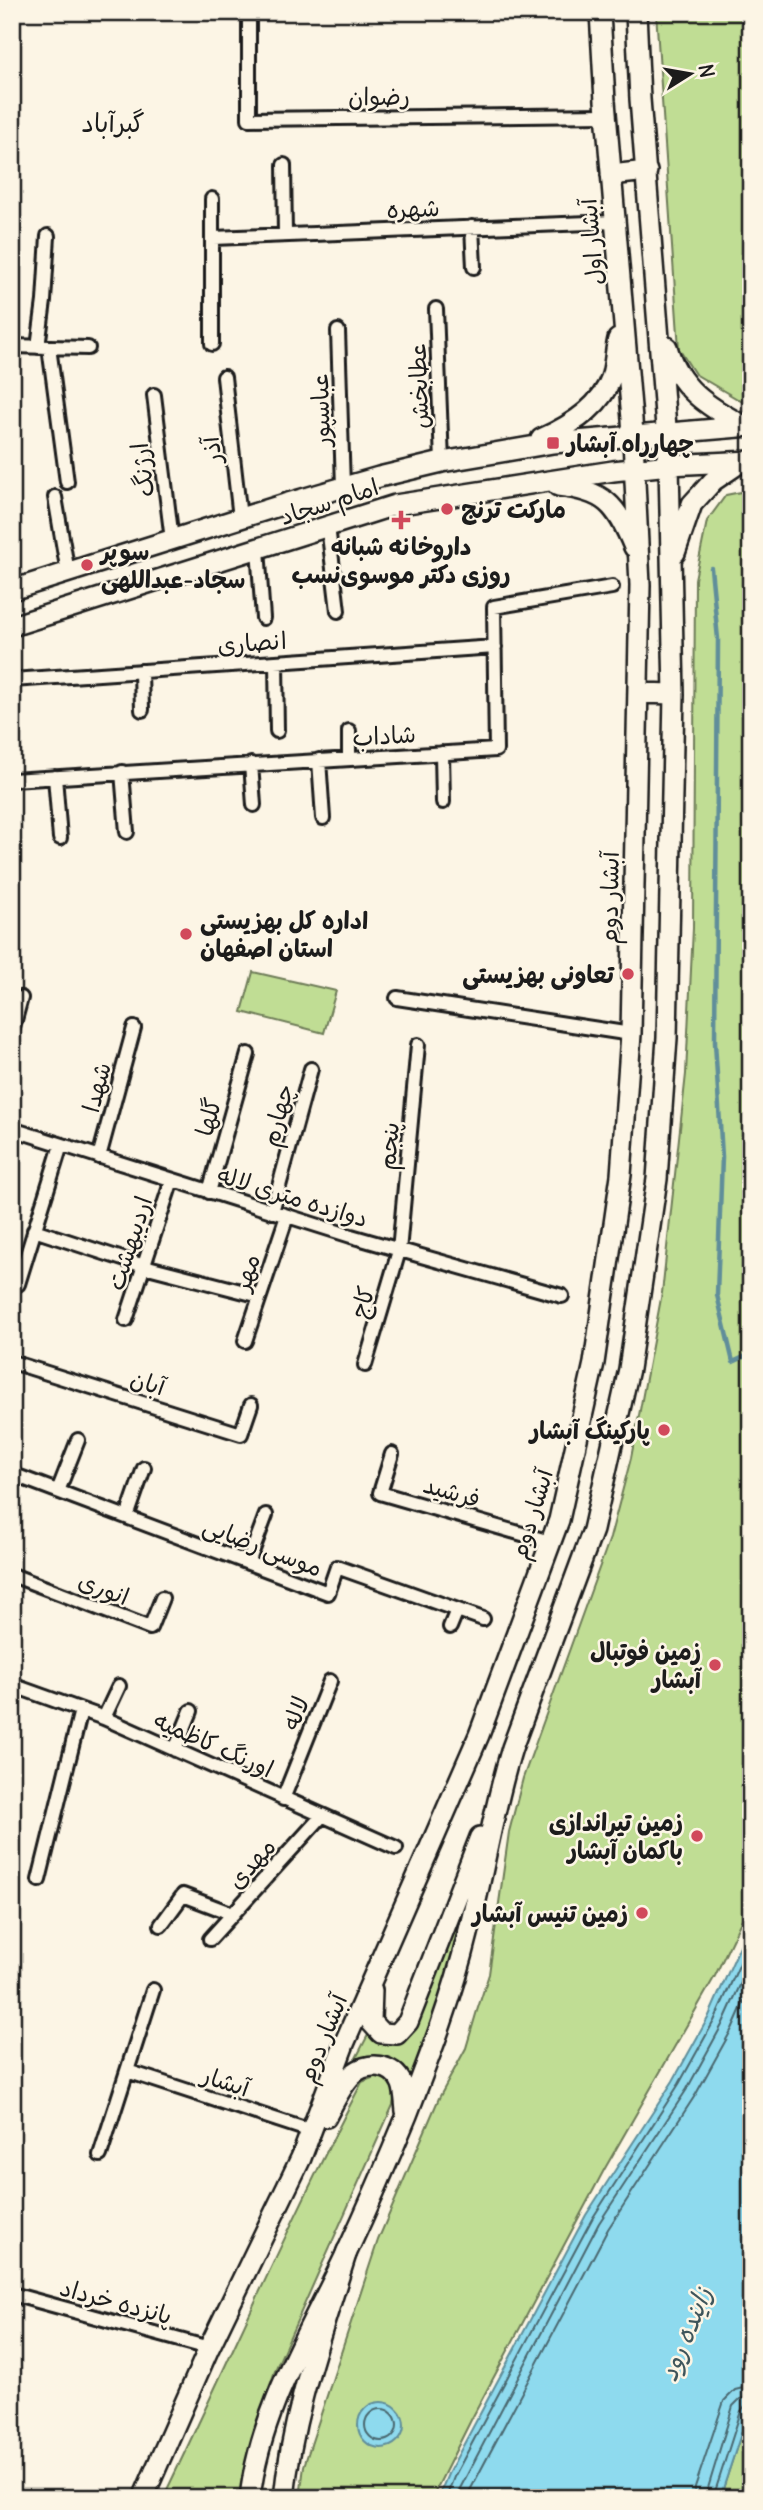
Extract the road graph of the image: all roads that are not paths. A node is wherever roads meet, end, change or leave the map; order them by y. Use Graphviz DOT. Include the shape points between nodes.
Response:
graph roads {
  1 [pos="600,12"];
  2 [pos="636,12"];
  3 [pos="249,22"];
  4 [pos="606,115"];
  5 [pos="284,165"];
  6 [pos="647,171"];
  7 [pos="611,174"];
  8 [pos="212,199"];
  9 [pos="614,222"];
  10 [pos="472,226"];
  11 [pos="285,234"];
  12 [pos="48,236"];
  13 [pos="213,238"];
  14 [pos="474,267"];
  15 [pos="436,309"];
  16 [pos="622,310"];
  17 [pos="659,315"];
  18 [pos="338,331"];
  19 [pos="212,344"];
  20 [pos="12,346"];
  21 [pos="43,347"];
  22 [pos="88,348"];
  23 [pos="223,377"];
  24 [pos="154,395"];
  25 [pos="747,426"];
  26 [pos="667,433"];
  27 [pos="632,436"];
  28 [pos="522,448"];
  29 [pos="747,461"];
  30 [pos="442,462"];
  31 [pos="669,465"];
  32 [pos="634,468"];
  33 [pos="67,482"];
  34 [pos="532,482"];
  35 [pos="343,487"];
  36 [pos="55,498"];
  37 [pos="240,518"];
  38 [pos="328,526"];
  39 [pos="172,540"];
  40 [pos="258,549"];
  41 [pos="640,561"];
  42 [pos="670,567"];
  43 [pos="68,573"];
  44 [pos="612,587"];
  45 [pos="12,590"];
  46 [pos="338,611"];
  47 [pos="263,618"];
  48 [pos="12,626"];
  49 [pos="495,647"];
  50 [pos="276,662"];
  51 [pos="141,671"];
  52 [pos="12,680"];
  53 [pos="638,693"];
  54 [pos="674,695"];
  55 [pos="142,710"];
  56 [pos="277,731"];
  57 [pos="348,731"];
  58 [pos="442,753"];
  59 [pos="349,758"];
  60 [pos="319,760"];
  61 [pos="251,764"];
  62 [pos="122,772"];
  63 [pos="55,777"];
  64 [pos="12,780"];
  65 [pos="443,802"];
  66 [pos="254,805"];
  67 [pos="323,818"];
  68 [pos="127,832"];
  69 [pos="60,838"];
  70 [pos="21,998"];
  71 [pos="397,998"];
  72 [pos="134,1028"];
  73 [pos="12,1031"];
  74 [pos="631,1034"];
  75 [pos="418,1045"];
  76 [pos="248,1054"];
  77 [pos="311,1069"];
  78 [pos="12,1129"];
  79 [pos="61,1145"];
  80 [pos="99,1157"];
  81 [pos="172,1180"];
  82 [pos="209,1192"];
  83 [pos="272,1212"];
  84 [pos="287,1216"];
  85 [pos="34,1230"];
  86 [pos="399,1251"];
  87 [pos="144,1266"];
  88 [pos="18,1284"];
  89 [pos="260,1296"];
  90 [pos="562,1296"];
  91 [pos="126,1320"];
  92 [pos="245,1341"];
  93 [pos="12,1362"];
  94 [pos="365,1365"];
  95 [pos="251,1405"];
  96 [pos="78,1440"];
  97 [pos="392,1454"];
  98 [pos="144,1468"];
  99 [pos="12,1474"];
  100 [pos="58,1491"];
  101 [pos="265,1515"];
  102 [pos="127,1517"];
  103 [pos="550,1542"];
  104 [pos="248,1563"];
  105 [pos="12,1575"];
  106 [pos="162,1598"];
  107 [pos="457,1610"];
  108 [pos="483,1619"];
  109 [pos="450,1627"];
  110 [pos="330,1681"];
  111 [pos="12,1685"];
  112 [pos="119,1686"];
  113 [pos="82,1710"];
  114 [pos="191,1711"];
  115 [pos="104,1718"];
  116 [pos="175,1750"];
  117 [pos="501,1783"];
  118 [pos="283,1799"];
  119 [pos="322,1816"];
  120 [pos="396,1848"];
  121 [pos="39,1880"];
  122 [pos="233,1914"];
  123 [pos="161,1924"];
  124 [pos="210,1938"];
  125 [pos="373,1978"];
  126 [pos="153,1990"];
  127 [pos="127,2071"];
  128 [pos="406,2116"];
  129 [pos="311,2131"];
  130 [pos="100,2155"];
  131 [pos="301,2158"];
  132 [pos="348,2251"];
  133 [pos="12,2294"];
  134 [pos="209,2348"];
  135 [pos="143,2498"];
  136 [pos="250,2498"];
  137 [pos="284,2498"];
  1 -- 4 [label="main road, آبشار اول"];
  2 -- 6 [label="main road"];
  3 -- 4 [label="street, رضوان" via="249,119"];
  4 -- 7 [label="main road, آبشار اول"];
  5 -- 11 [label="street"];
  6 -- 7 [label="main road"];
  6 -- 17 [label="main road"];
  7 -- 9 [label="main road, آبشار اول"];
  8 -- 13 [label="street"];
  9 -- 10 [label="street, شهره"];
  9 -- 16 [label="main road, آبشار اول"];
  10 -- 11 [label="street, شهره"];
  10 -- 14 [label="street"];
  11 -- 13 [label="street, شهره"];
  12 -- 21 [label="street"];
  13 -- 19 [label="street"];
  15 -- 30 [label="street, عطابخش"];
  16 -- 27 [label="main road, آبشار اول"];
  16 -- 28 [label="main road" via="611,379 593,404 564,429"];
  17 -- 25 [label="main road" via="672,364 688,390"];
  17 -- 26 [label="main road"];
  18 -- 35 [label="street, عباسپور"];
  20 -- 21 [label="street"];
  21 -- 22 [label="street"];
  21 -- 33 [label="street"];
  23 -- 37 [label="street, آذر"];
  24 -- 39 [label="street, ارژنگ"];
  25 -- 26 [label="main road, امام سجاد"];
  26 -- 27 [label="main road, امام سجاد"];
  26 -- 31 [label="main road"];
  27 -- 28 [label="main road, امام سجاد"];
  27 -- 32 [label="main road, آبشار اول"];
  28 -- 30 [label="main road, امام سجاد"];
  29 -- 31 [label="main road, امام سجاد"];
  29 -- 42 [label="main road" via="713,481 692,504"];
  30 -- 35 [label="main road, امام سجاد"];
  31 -- 32 [label="main road, امام سجاد"];
  31 -- 42 [label="main road"];
  32 -- 34 [label="main road, امام سجاد"];
  32 -- 41 [label="main road, آبشار دوم"];
  34 -- 38 [label="main road, امام سجاد" via="394,505"];
  34 -- 41 [label="main road" via="602,496 622,519"];
  35 -- 37 [label="main road, امام سجاد"];
  36 -- 43 [label="street"];
  37 -- 39 [label="main road, امام سجاد"];
  38 -- 40 [label="main road, امام سجاد"];
  38 -- 46 [label="street"];
  39 -- 43 [label="main road, امام سجاد"];
  40 -- 47 [label="street"];
  40 -- 48 [label="main road, امام سجاد"];
  41 -- 53 [label="main road, آبشار دوم"];
  42 -- 54 [label="main road"];
  43 -- 45 [label="main road, امام سجاد"];
  44 -- 49 [label="street, شاداب" via="494,607"];
  49 -- 50 [label="street, انصاری"];
  49 -- 58 [label="street, شاداب" via="497,749"];
  50 -- 51 [label="street, انصاری"];
  50 -- 56 [label="street"];
  51 -- 52 [label="street, انصاری"];
  51 -- 55 [label="street"];
  53 -- 54 [label="main road"];
  53 -- 74 [label="main road, آبشار دوم"];
  54 -- 117 [label="main road" via="667,1038 657,1179 629,1369 593,1530"];
  57 -- 59 [label="street"];
  58 -- 59 [label="street, شاداب"];
  58 -- 65 [label="street"];
  59 -- 60 [label="street, شاداب"];
  60 -- 61 [label="street, شاداب"];
  60 -- 67 [label="street"];
  61 -- 62 [label="street, شاداب"];
  61 -- 66 [label="street"];
  62 -- 63 [label="street, شاداب"];
  62 -- 68 [label="street"];
  63 -- 64 [label="street, شاداب"];
  63 -- 69 [label="street"];
  70 -- 73 [label="street"];
  71 -- 74 [label="street"];
  72 -- 80 [label="street, شهدا"];
  74 -- 103 [label="main road, آبشار دوم" via="621,1175 594,1363"];
  75 -- 86 [label="street, پنجم"];
  76 -- 82 [label="street, گلها"];
  77 -- 83 [label="street, چهارم"];
  78 -- 79 [label="street, دوازده متری لاله"];
  79 -- 80 [label="street, دوازده متری لاله"];
  79 -- 85 [label="street"];
  80 -- 81 [label="street, دوازده متری لاله"];
  81 -- 82 [label="street, دوازده متری لاله"];
  81 -- 87 [label="street, اردیبهشت"];
  82 -- 83 [label="street, دوازده متری لاله"];
  83 -- 84 [label="street, دوازده متری لاله"];
  84 -- 86 [label="street, دوازده متری لاله"];
  84 -- 89 [label="street, مهر"];
  85 -- 87 [label="street"];
  85 -- 88 [label="street"];
  86 -- 90 [label="street, دوازده متری لاله"];
  86 -- 94 [label="street, کاج"];
  87 -- 89 [label="street"];
  87 -- 91 [label="street, اردیبهشت"];
  89 -- 92 [label="street, مهر"];
  93 -- 95 [label="street, آبان" via="241,1434"];
  96 -- 100 [label="street"];
  97 -- 103 [label="street, فرشید" via="380,1493"];
  98 -- 102 [label="street"];
  99 -- 100 [label="street, موسی رضایی"];
  100 -- 102 [label="street, موسی رضایی"];
  101 -- 104 [label="street"];
  102 -- 104 [label="street, موسی رضایی"];
  103 -- 125 [label="main road, آبشار دوم" via="479,1735"];
  104 -- 107 [label="street, موسی رضایی" via="328,1593 337,1567"];
  105 -- 106 [label="street, انوری" via="150,1628"];
  107 -- 108 [label="street, موسی رضایی"];
  107 -- 109 [label="street"];
  110 -- 118 [label="street, لاله"];
  111 -- 113 [label="street, اورنگ کاظمیه"];
  112 -- 115 [label="street"];
  113 -- 115 [label="street, اورنگ کاظمیه"];
  113 -- 121 [label="street"];
  114 -- 116 [label="street"];
  115 -- 116 [label="street, اورنگ کاظمیه"];
  116 -- 118 [label="street, اورنگ کاظمیه"];
  117 -- 125 [label="main road" via="408,2022 397,2034 382,2034 371,2022"];
  117 -- 128 [label="main road" via="468,1936 438,2035"];
  118 -- 119 [label="street, اورنگ کاظمیه"];
  119 -- 120 [label="street, اورنگ کاظمیه"];
  119 -- 122 [label="street, مهدی"];
  122 -- 123 [label="street" via="183,1895"];
  122 -- 124 [label="street, مهدی"];
  125 -- 129 [label="main road, آبشار دوم"];
  126 -- 127 [label="street"];
  127 -- 129 [label="street, آبشار"];
  127 -- 130 [label="street"];
  128 -- 131 [label="main road" via="402,2084 393,2071 363,2067 350,2077"];
  128 -- 132 [label="main road"];
  129 -- 131 [label="main road, آبشار دوم"];
  131 -- 134 [label="main road, آبشار دوم"];
  132 -- 136 [label="main road" via="285,2376 265,2428"];
  132 -- 137 [label="main road" via="302,2398"];
  133 -- 134 [label="street, پانزده خرداد"];
  134 -- 135 [label="main road, آبشار دوم"];
}
